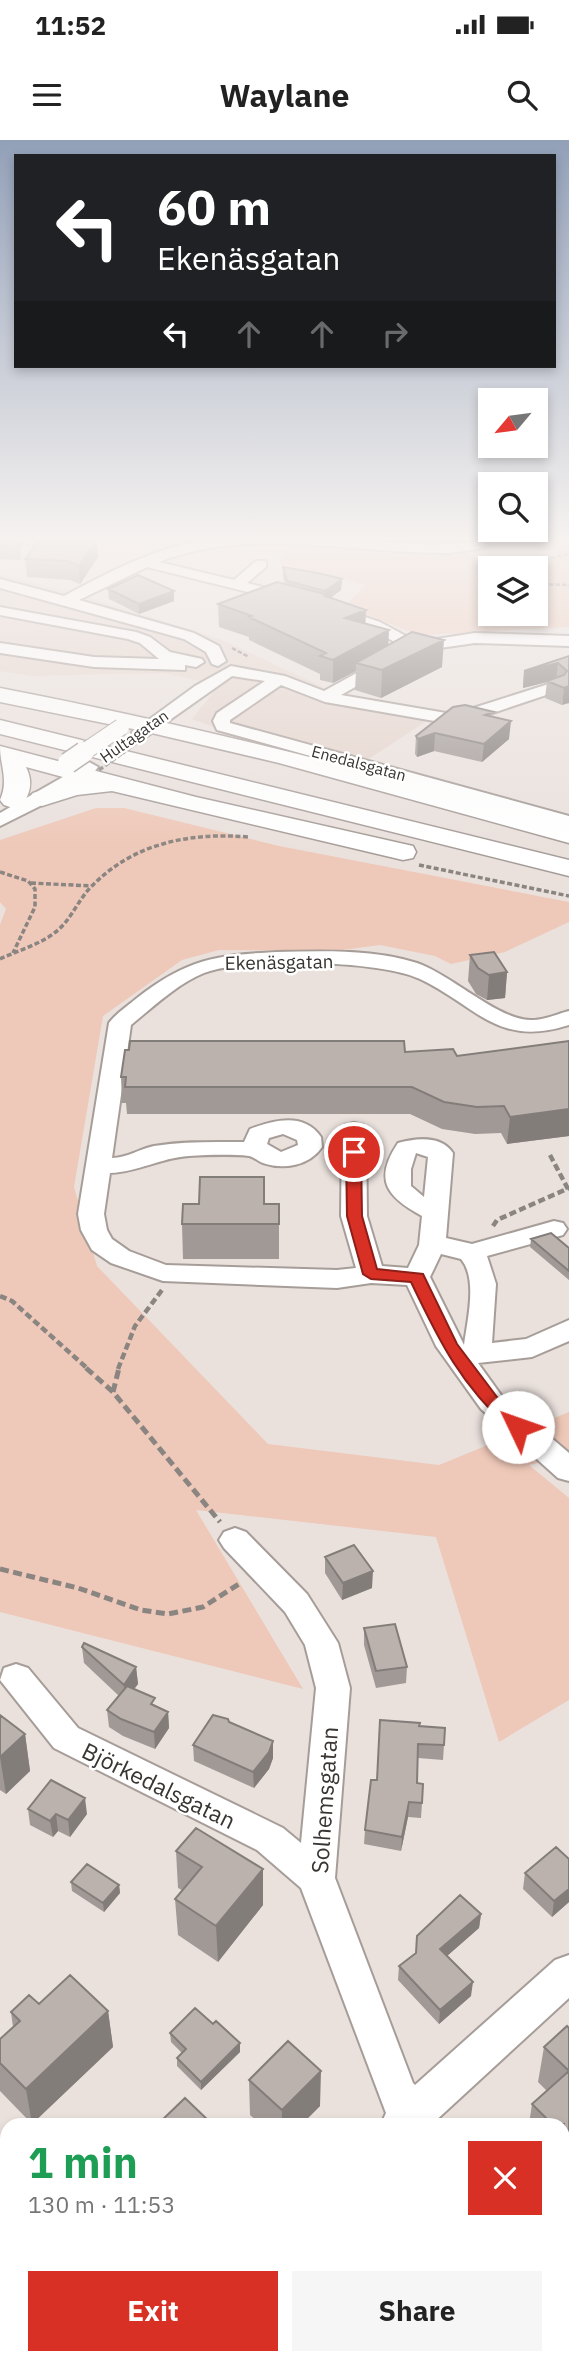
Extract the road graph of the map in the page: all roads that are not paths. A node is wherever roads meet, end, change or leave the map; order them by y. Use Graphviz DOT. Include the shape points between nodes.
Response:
graph roads {
  1 [pos="52,644"];
  2 [pos="121,644"];
  3 [pos="150,644"];
  4 [pos="203,644"];
  5 [pos="410,644"];
  6 [pos="436,644"];
  7 [pos="414,647"];
  8 [pos="0,648"];
  9 [pos="38,654"];
  10 [pos="97,663"];
  11 [pos="183,665"];
  12 [pos="225,669"];
  13 [pos="279,679"];
  14 [pos="555,687"];
  15 [pos="0,695"];
  16 [pos="325,697"];
  17 [pos="0,714"];
  18 [pos="145,722"];
  19 [pos="0,727"];
  20 [pos="0,753"];
  21 [pos="85,771"];
  22 [pos="42,798"];
  23 [pos="4,809"];
  24 [pos="569,822"];
  25 [pos="569,835"];
  26 [pos="569,853"];
  27 [pos="569,868"];
  28 [pos="569,885"];
  29 [pos="569,1018"];
  30 [pos="354,1130"];
  31 [pos="258,1149"];
  32 [pos="97,1166"];
  33 [pos="434,1212"];
  34 [pos="554,1229"];
  35 [pos="432,1245"];
  36 [pos="471,1254"];
  37 [pos="371,1274"];
  38 [pos="417,1277"];
  39 [pos="569,1329"];
  40 [pos="467,1355"];
  41 [pos="569,1470"];
  42 [pos="235,1540"];
  43 [pos="16,1678"];
  44 [pos="316,1878"];
  45 [pos="569,1973"];
  46 [pos="407,2118"];
  47 [pos="408,2118"];
  1 -- 9 [label="street"];
  2 -- 10 [label="street"];
  3 -- 11 [label="street"];
  4 -- 12 [label="street" via="213,649"];
  5 -- 7 [label="street"];
  6 -- 7 [label="street"];
  7 -- 16 [label="street"];
  8 -- 9 [label="street"];
  9 -- 10 [label="street"];
  10 -- 11 [label="street"];
  11 -- 12 [label="street" via="204,677"];
  11 -- 18 [label="street, Hultagatan" via="172,691"];
  12 -- 13 [label="street"];
  12 -- 18 [label="street, Hultagatan"];
  13 -- 16 [label="street"];
  13 -- 24 [label="street, Enedalsgatan" via="223,717 223,726"];
  14 -- 16 [label="street" via="446,718"];
  15 -- 18 [label="highway" via="100,714 128,713"];
  17 -- 26 [label="highway"];
  18 -- 21 [label="street, Hultagatan"];
  18 -- 25 [label="highway"];
  19 -- 27 [label="highway"];
  20 -- 21 [label="highway"];
  20 -- 23 [label="highway" via="19,773 20,781"];
  21 -- 22 [label="street"];
  21 -- 22 [label="highway" via="85,786"];
  21 -- 23 [label="street, Hultagatan"];
  21 -- 28 [label="highway" via="346,840"];
  22 -- 23 [label="street"];
  29 -- 32 [label="street, Ekenäsgatan" via="527,1027 502,1019 424,972 395,962 229,960 196,969 120,1023"];
  30 -- 37 [label="street" via="354,1216"];
  31 -- 32 [label="street" via="187,1149 151,1154 128,1165"];
  32 -- 37 [label="street, Ekenäsgatan" via="93,1230 101,1244 140,1266 177,1274 337,1279"];
  33 -- 35 [label="street"];
  34 -- 36 [label="street"];
  35 -- 36 [label="street"];
  35 -- 38 [label="street"];
  36 -- 40 [label="street" via="483,1280"];
  37 -- 38 [label="street, Ekenäsgatan"];
  38 -- 40 [label="street"];
  39 -- 40 [label="street" via="531,1348"];
  40 -- 41 [label="street" via="491,1402"];
  42 -- 44 [label="street, Solhemsgatan" via="296,1603 321,1643 333,1688"];
  43 -- 44 [label="street, Björkedalsgatan" via="66,1738 270,1839"];
  44 -- 46 [label="street, Solhemsgatan"];
  45 -- 47 [label="street"];
}
